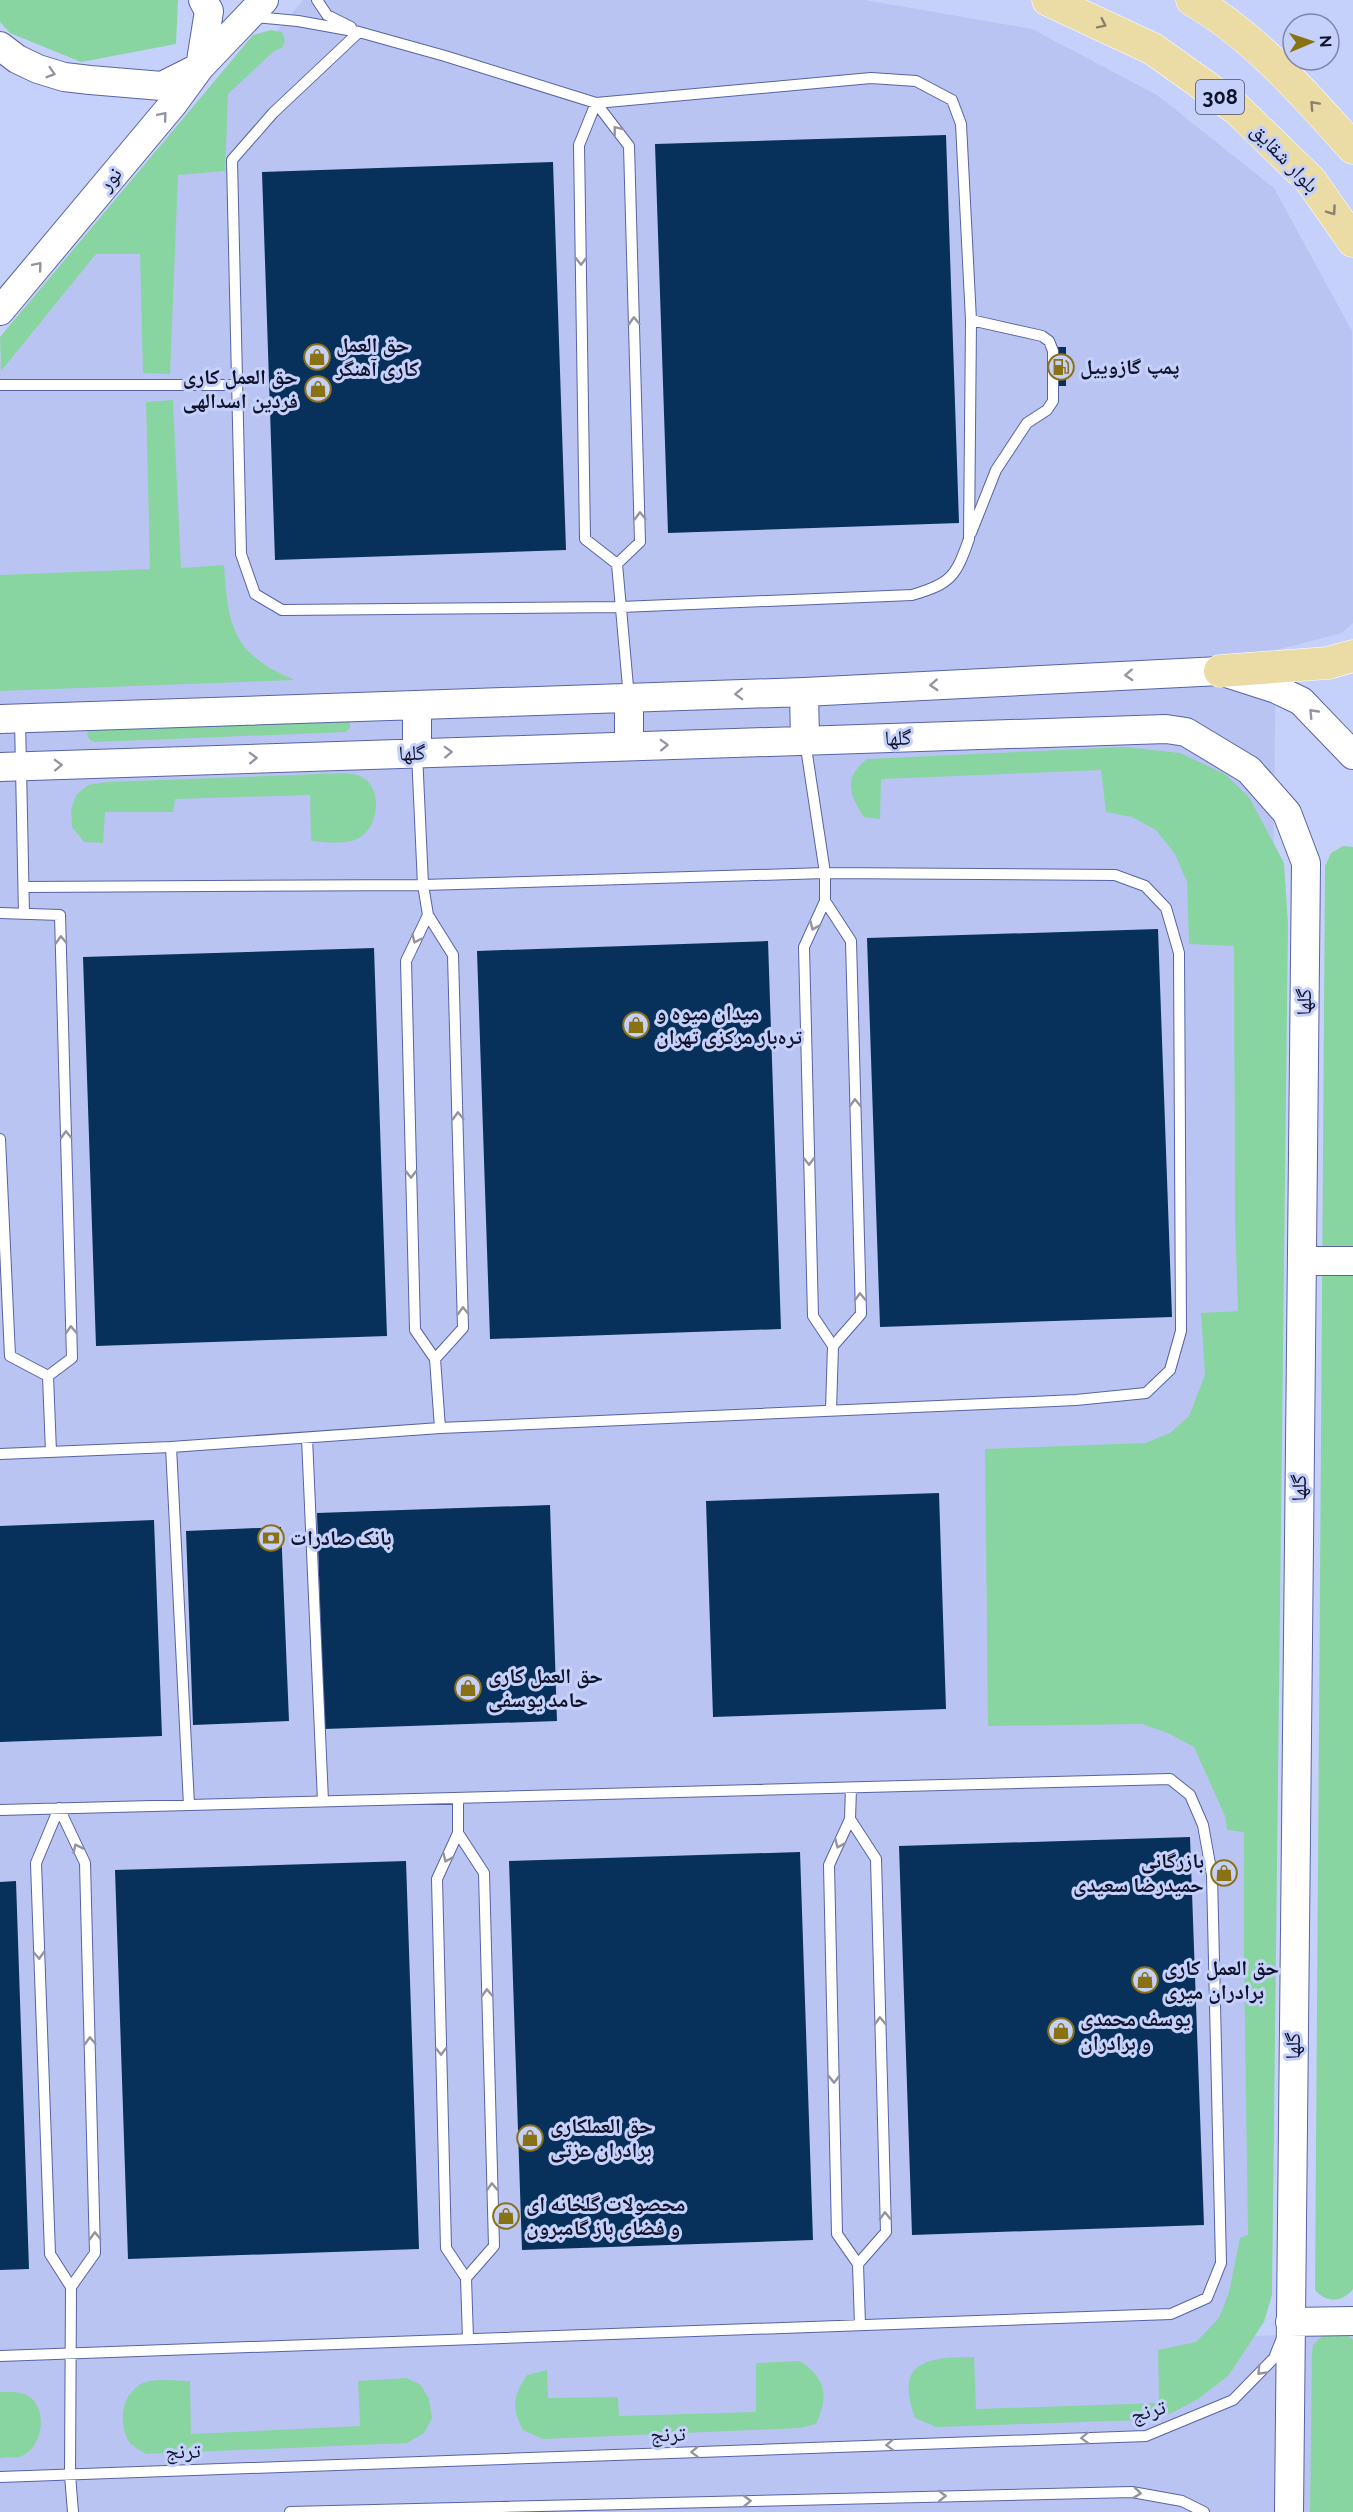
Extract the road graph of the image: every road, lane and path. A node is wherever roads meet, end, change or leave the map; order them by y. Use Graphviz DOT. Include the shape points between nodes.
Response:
graph roads {
  1 [pos="203,0"];
  2 [pos="317,0"];
  3 [pos="1048,0"];
  4 [pos="1192,0"];
  5 [pos="256,8"];
  6 [pos="359,32"];
  7 [pos="0,46"];
  8 [pos="200,67"];
  9 [pos="596,103"];
  10 [pos="1353,148"];
  11 [pos="1353,241"];
  12 [pos="0,311"];
  13 [pos="971,320"];
  14 [pos="0,385"];
  15 [pos="237,385"];
  16 [pos="969,539"];
  17 [pos="617,564"];
  18 [pos="621,607"];
  19 [pos="1353,656"];
  20 [pos="1220,670"];
  21 [pos="804,692"];
  22 [pos="629,698"];
  23 [pos="417,705"];
  24 [pos="10,719"];
  25 [pos="806,741"];
  26 [pos="629,746"];
  27 [pos="417,753"];
  28 [pos="1353,756"];
  29 [pos="11,766"];
  30 [pos="825,873"];
  31 [pos="423,885"];
  32 [pos="24,887"];
  33 [pos="825,901"];
  34 [pos="0,913"];
  35 [pos="24,914"];
  36 [pos="428,915"];
  37 [pos="0,1139"];
  38 [pos="1302,1261"];
  39 [pos="1353,1261"];
  40 [pos="833,1346"];
  41 [pos="435,1359"];
  42 [pos="48,1376"];
  43 [pos="831,1410"];
  44 [pos="440,1428"];
  45 [pos="308,1437"];
  46 [pos="171,1447"];
  47 [pos="51,1452"];
  48 [pos="0,1454"];
  49 [pos="851,1788"];
  50 [pos="458,1798"];
  51 [pos="322,1801"];
  52 [pos="189,1805"];
  53 [pos="58,1808"];
  54 [pos="0,1810"];
  55 [pos="850,1819"];
  56 [pos="458,1833"];
  57 [pos="858,2264"];
  58 [pos="466,2278"];
  59 [pos="71,2287"];
  60 [pos="1353,2321"];
  61 [pos="1290,2322"];
  62 [pos="860,2325"];
  63 [pos="468,2339"];
  64 [pos="71,2353"];
  65 [pos="0,2356"];
  66 [pos="70,2475"];
  67 [pos="0,2477"];
  68 [pos="74,2512"];
  69 [pos="290,2512"];
  70 [pos="1204,2512"];
  71 [pos="1289,2512"];
  1 -- 8 [label="street" via="209,11"];
  2 -- 6 [label="lane" via="327,15"];
  3 -- 11 [label="main road, بلوار شقایق / 308, one-way" via="1153,49 1237,109 1311,181"];
  10 -- 4 [label="main road, one-way" via="1246,37"];
  5 -- 6 [label="lane" via="298,21"];
  5 -- 8 [label="street, نور"];
  6 -- 9 [label="lane"];
  6 -- 15 [label="lane" via="273,113 232,160"];
  7 -- 8 [label="street, one-way" via="38,69 90,80 162,86"];
  12 -- 8 [label="street, نور, one-way"];
  9 -- 13 [label="lane" via="871,78 916,81 952,100 961,124"];
  9 -- 17 [label="lane, one-way" via="579,145 585,539"];
  17 -- 9 [label="lane, one-way" via="640,542 629,146"];
  13 -- 16 [label="lane"];
  13 -- 16 [label="lane" via="1042,336 1049,341 1053,351 1053,400 1047,410 1027,423 996,470"];
  14 -- 15 [label="lane"];
  15 -- 18 [label="lane" via="241,554 255,594 282,610"];
  16 -- 18 [label="lane" via="959,569 938,587 912,596"];
  17 -- 18 [label="lane"];
  18 -- 22 [label="lane"];
  19 -- 20 [label="main road" via="1328,663"];
  20 -- 21 [label="street, one-way"];
  28 -- 20 [label="street, one-way" via="1301,700"];
  21 -- 22 [label="street, one-way"];
  21 -- 25 [label="street"];
  22 -- 23 [label="street"];
  22 -- 26 [label="street"];
  23 -- 24 [label="street"];
  23 -- 27 [label="street"];
  24 -- 29 [label="lane"];
  26 -- 25 [label="street, گلها, one-way"];
  25 -- 30 [label="lane"];
  25 -- 38 [label="street, گلها" via="1166,729 1186,732 1249,770 1287,813 1306,863"];
  27 -- 26 [label="street, گلها, one-way"];
  29 -- 27 [label="street, گلها, one-way"];
  27 -- 31 [label="lane"];
  29 -- 32 [label="lane"];
  30 -- 31 [label="lane"];
  30 -- 33 [label="lane"];
  30 -- 43 [label="lane" via="1115,875 1145,886 1166,908 1179,953 1181,1330 1170,1370 1146,1393 1076,1400"];
  31 -- 32 [label="lane"];
  31 -- 36 [label="lane"];
  32 -- 35 [label="lane"];
  33 -- 40 [label="lane, one-way" via="804,947 813,1316"];
  40 -- 33 [label="lane, one-way" via="861,1314 851,941"];
  34 -- 35 [label="lane"];
  42 -- 35 [label="lane, one-way" via="72,1358 60,915"];
  36 -- 41 [label="lane, one-way" via="406,961 406,973 415,1330"];
  41 -- 36 [label="lane, one-way" via="463,1328 453,955"];
  37 -- 42 [label="lane" via="10,1356"];
  38 -- 39 [label="street"];
  38 -- 61 [label="street, گلها"];
  40 -- 43 [label="lane"];
  41 -- 44 [label="lane"];
  42 -- 47 [label="lane"];
  43 -- 44 [label="lane"];
  44 -- 45 [label="lane"];
  45 -- 46 [label="lane"];
  45 -- 51 [label="lane"];
  46 -- 47 [label="lane"];
  46 -- 52 [label="lane"];
  47 -- 48 [label="lane"];
  49 -- 50 [label="lane"];
  49 -- 55 [label="lane"];
  49 -- 62 [label="lane" via="1170,1779 1190,1795 1203,1825 1212,1875 1221,2263 1207,2298 1171,2314"];
  50 -- 51 [label="lane"];
  50 -- 56 [label="lane"];
  51 -- 52 [label="lane"];
  52 -- 53 [label="lane"];
  53 -- 54 [label="lane"];
  53 -- 59 [label="lane, one-way" via="36,1863 50,2254"];
  59 -- 53 [label="lane, one-way" via="95,2253 87,1934 85,1863"];
  55 -- 57 [label="lane, one-way" via="829,1865 837,2234"];
  57 -- 55 [label="lane, one-way" via="886,2232 876,1859"];
  56 -- 58 [label="lane, one-way" via="437,1879 446,2248"];
  58 -- 56 [label="lane, one-way" via="494,2246 484,1873"];
  57 -- 62 [label="lane"];
  58 -- 63 [label="lane"];
  59 -- 64 [label="lane"];
  60 -- 61 [label="street"];
  61 -- 66 [label="lane, ترنج, one-way" via="1274,2358 1233,2400 1146,2436"];
  61 -- 71 [label="street, گلها"];
  62 -- 63 [label="lane"];
  63 -- 64 [label="lane"];
  64 -- 65 [label="lane"];
  64 -- 66 [label="lane"];
  66 -- 67 [label="lane, ترنج"];
  66 -- 68 [label="lane"];
  69 -- 70 [label="lane, one-way" via="1132,2492 1182,2501"];
}
